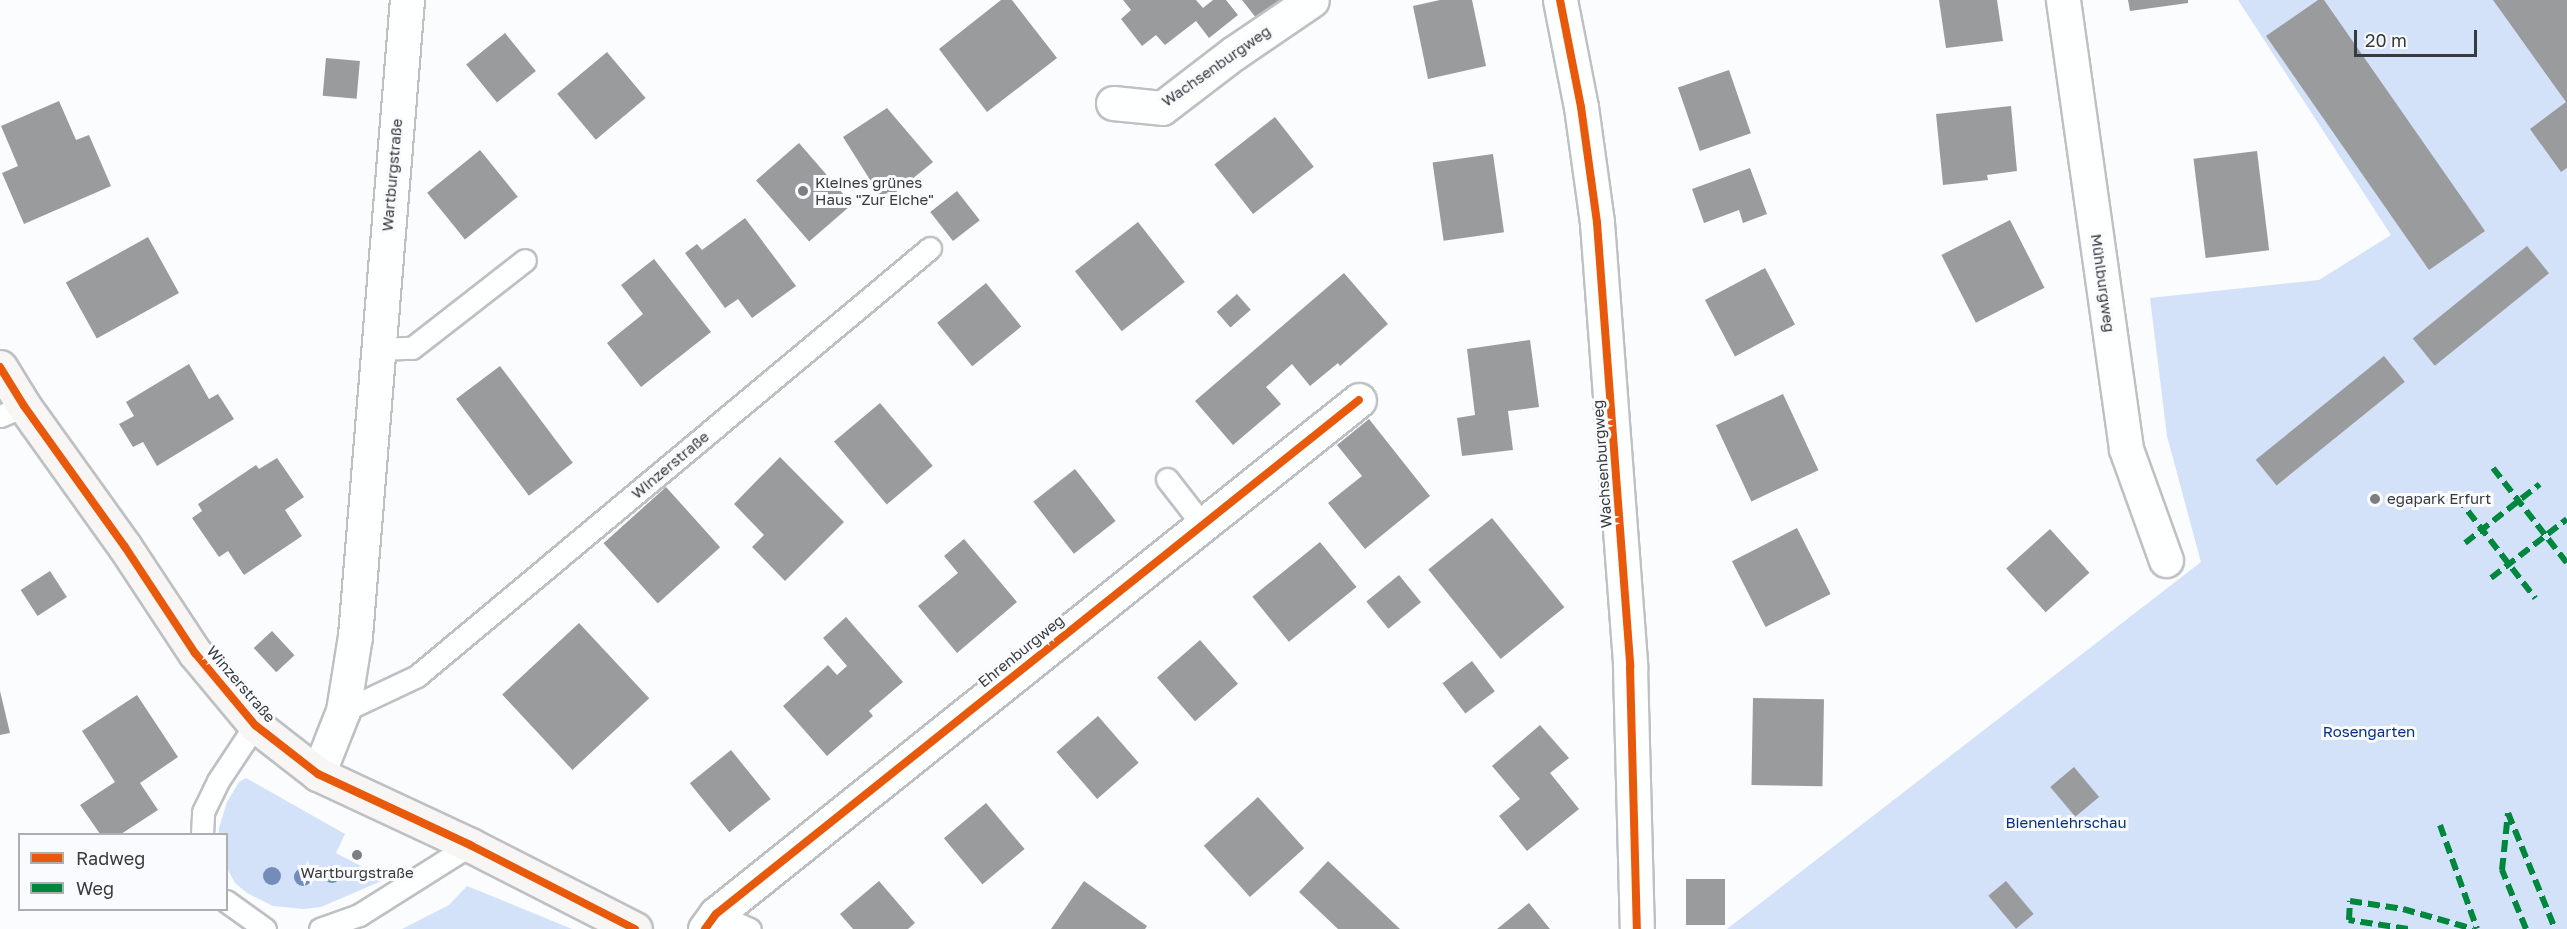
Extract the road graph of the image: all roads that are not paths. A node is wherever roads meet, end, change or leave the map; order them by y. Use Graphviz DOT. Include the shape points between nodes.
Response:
graph roads {
  1 [pos="407,0"];
  2 [pos="1312,0"];
  3 [pos="1560,0"];
  4 [pos="2063,0"];
  5 [pos="1113,103"];
  6 [pos="930,248"];
  7 [pos="525,260"];
  8 [pos="377,349"];
  9 [pos="0,367"];
  10 [pos="1359,400"];
  11 [pos="12,411"];
  12 [pos="1167,479"];
  13 [pos="1202,524"];
  14 [pos="2166,560"];
  15 [pos="343,711"];
  16 [pos="255,725"];
  17 [pos="318,774"];
  18 [pos="202,833"];
  19 [pos="470,845"];
  20 [pos="228,902"];
  21 [pos="711,921"];
  22 [pos="265,929"];
  23 [pos="320,929"];
  24 [pos="635,929"];
  25 [pos="750,929"];
  26 [pos="1637,929"];
  1 -- 8 [label="street, Wartburgstraße"];
  2 -- 5 [label="street, Wachsenburgweg" via="1162,108"];
  3 -- 26 [label="street, Wachsenburgweg" via="1581,107 1597,223 1630,667"];
  4 -- 14 [label="street, Mühlburgweg" via="2126,449"];
  6 -- 15 [label="lane, Winzerstraße" via="417,676"];
  7 -- 8 [label="lane" via="412,348"];
  8 -- 15 [label="street, Wartburgstraße" via="355,636"];
  9 -- 11 [label="street, Winzerstraße"];
  10 -- 13 [label="street, Ehrenburgweg"];
  11 -- 16 [label="street, Winzerstraße" via="125,547 195,653"];
  12 -- 13 [label="lane"];
  13 -- 21 [label="street, Ehrenburgweg"];
  15 -- 17 [label="street, Wartburgstraße"];
  16 -- 17 [label="street, Winzerstraße"];
  16 -- 18 [label="lane, Winzerstraße" via="218,781 203,812"];
  17 -- 19 [label="street, Winzerstraße"];
  19 -- 23 [label="lane" via="359,915"];
  19 -- 24 [label="street, Winzerstraße"];
  20 -- 22 [label="lane"];
  21 -- 25 [label="lane"];
}
